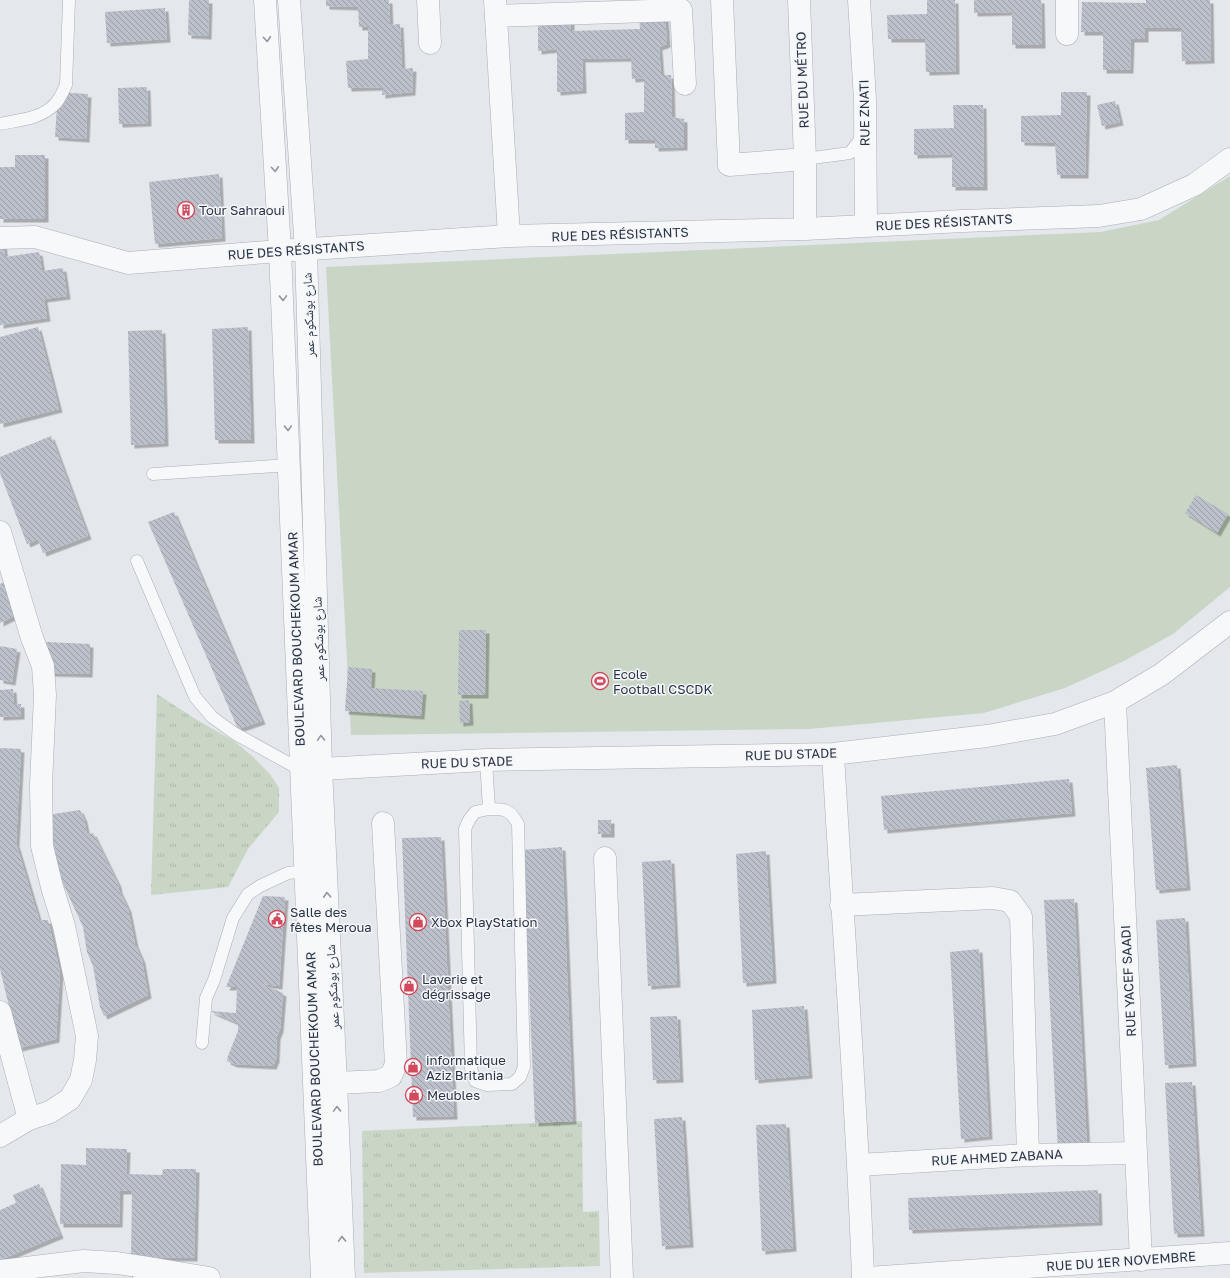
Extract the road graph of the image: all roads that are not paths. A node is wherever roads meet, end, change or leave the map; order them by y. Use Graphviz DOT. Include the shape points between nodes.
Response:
graph roads {
  1 [pos="69,0"];
  2 [pos="265,0"];
  3 [pos="289,0"];
  4 [pos="428,0"];
  5 [pos="722,0"];
  6 [pos="799,0"];
  7 [pos="859,0"];
  8 [pos="1067,0"];
  9 [pos="605,6"];
  10 [pos="496,8"];
  11 [pos="1067,34"];
  12 [pos="430,43"];
  13 [pos="685,84"];
  14 [pos="864,116"];
  15 [pos="0,124"];
  16 [pos="805,159"];
  17 [pos="1230,159"];
  18 [pos="866,226"];
  19 [pos="806,229"];
  20 [pos="510,236"];
  21 [pos="0,238"];
  22 [pos="306,250"];
  23 [pos="280,251"];
  24 [pos="290,465"];
  25 [pos="153,474"];
  26 [pos="0,532"];
  27 [pos="137,561"];
  28 [pos="1230,622"];
  29 [pos="1115,702"];
  30 [pos="833,754"];
  31 [pos="486,760"];
  32 [pos="312,769"];
  33 [pos="489,809"];
  34 [pos="382,823"];
  35 [pos="605,858"];
  36 [pos="306,871"];
  37 [pos="841,905"];
  38 [pos="0,1012"];
  39 [pos="202,1043"];
  40 [pos="336,1083"];
  41 [pos="29,1119"];
  42 [pos="0,1136"];
  43 [pos="1136,1153"];
  44 [pos="1028,1155"];
  45 [pos="859,1164"];
  46 [pos="1230,1253"];
  47 [pos="1141,1260"];
  48 [pos="0,1271"];
  49 [pos="144,1272"];
  50 [pos="32,1273"];
  51 [pos="209,1278"];
  52 [pos="322,1278"];
  53 [pos="344,1278"];
  54 [pos="622,1278"];
  55 [pos="863,1278"];
  56 [pos="868,1278"];
  1 -- 15 [label="lane" via="66,85 56,103 41,115"];
  2 -- 23 [label="street, BOULEVARD BOUCHEKOUM AMAR, one-way"];
  3 -- 22 [label="street, شارع بوشكوم عمر"];
  4 -- 12 [label="street"];
  5 -- 16 [label="street" via="729,165"];
  6 -- 16 [label="street, RUE DU MÉTRO"];
  7 -- 14 [label="street, RUE ZNATI"];
  8 -- 11 [label="street"];
  9 -- 10 [label="street"];
  9 -- 13 [label="street" via="681,10"];
  10 -- 20 [label="street"];
  14 -- 16 [label="lane" via="859,141 850,153"];
  14 -- 18 [label="street, RUE ZNATI"];
  16 -- 19 [label="street, RUE DU MÉTRO"];
  17 -- 18 [label="street, RUE DES RÉSISTANTS" via="1194,185 1141,209 1098,216"];
  18 -- 19 [label="street, RUE DES RÉSISTANTS"];
  19 -- 20 [label="street, RUE DES RÉSISTANTS"];
  20 -- 22 [label="street, RUE DES RÉSISTANTS"];
  21 -- 23 [label="street, RUE DES RÉSISTANTS" via="35,237 128,263"];
  22 -- 23 [label="street, RUE DES RÉSISTANTS"];
  32 -- 22 [label="street, شارع بوشكوم عمر, one-way"];
  23 -- 24 [label="street, BOULEVARD BOUCHEKOUM AMAR, one-way"];
  24 -- 25 [label="lane"];
  24 -- 32 [label="street, BOULEVARD BOUCHEKOUM AMAR"];
  26 -- 41 [label="street" via="43,666 45,695 41,785 42,846 64,926 87,1036 81,1080 70,1099 50,1112"];
  27 -- 32 [label="lane" via="195,697 212,717 234,733"];
  28 -- 29 [label="street, RUE DU STADE" via="1162,674"];
  29 -- 30 [label="street, RUE DU STADE" via="1047,726 987,736"];
  29 -- 43 [label="street, RUE YACEF SAADI"];
  30 -- 31 [label="street, RUE DU STADE"];
  30 -- 37 [label="street"];
  31 -- 32 [label="street, RUE DU STADE"];
  31 -- 33 [label="lane"];
  32 -- 36 [label="street, BOULEVARD BOUCHEKOUM AMAR"];
  40 -- 32 [label="street, شارع بوشكوم عمر, one-way"];
  33 -- 33 [label="lane" via="503,809 513,815 518,824 524,1067 520,1077 512,1084 487,1085 475,1081 472,1068 465,829 475,812"];
  34 -- 40 [label="street" via="396,1064 392,1076 379,1081"];
  35 -- 54 [label="street"];
  36 -- 39 [label="lane" via="288,873 254,890 248,894 233,918 206,998"];
  36 -- 52 [label="street, BOULEVARD BOUCHEKOUM AMAR"];
  37 -- 44 [label="street" via="993,898 1010,902 1021,916"];
  37 -- 45 [label="street"];
  38 -- 41 [label="street"];
  53 -- 40 [label="street, شارع بوشكوم عمر, one-way"];
  41 -- 42 [label="street"];
  43 -- 44 [label="street, RUE AHMED ZABANA"];
  43 -- 47 [label="street, RUE YACEF SAADI"];
  44 -- 45 [label="street, RUE AHMED ZABANA"];
  45 -- 55 [label="street"];
  46 -- 47 [label="street, RUE DU 1ER NOVEMBRE"];
  47 -- 56 [label="street, RUE DU 1ER NOVEMBRE"];
  48 -- 50 [label="street"];
  49 -- 50 [label="street" via="117,1263 84,1261"];
  49 -- 51 [label="street"];
}
